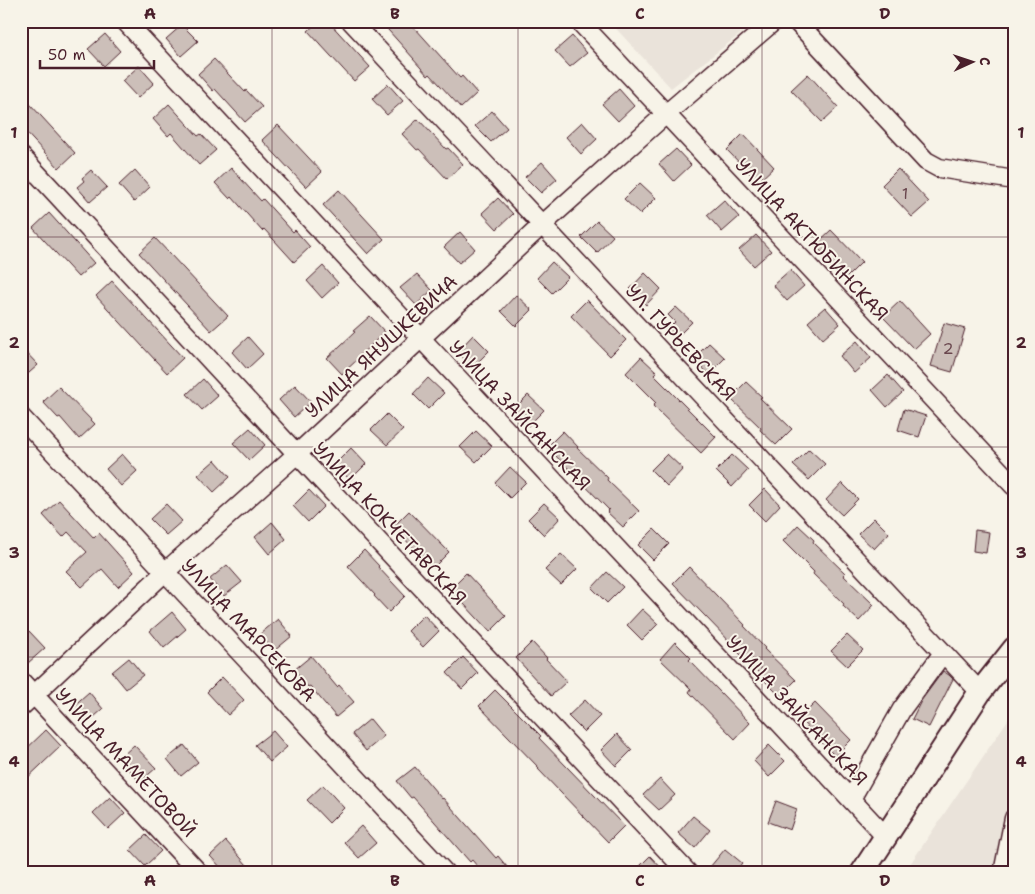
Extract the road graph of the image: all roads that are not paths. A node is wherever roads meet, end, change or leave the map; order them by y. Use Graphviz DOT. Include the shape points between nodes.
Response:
graph roads {
  1 [pos="125,21"];
  2 [pos="351,21"];
  3 [pos="579,21"];
  4 [pos="774,21"];
  5 [pos="796,21"];
  6 [pos="666,114"];
  7 [pos="21,156"];
  8 [pos="1014,180"];
  9 [pos="542,225"];
  10 [pos="420,339"];
  11 [pos="21,417"];
  12 [pos="297,454"];
  13 [pos="1014,486"];
  14 [pos="166,571"];
  15 [pos="1014,649"];
  16 [pos="943,653"];
  17 [pos="21,681"];
  18 [pos="980,692"];
  19 [pos="34,695"];
  20 [pos="21,707"];
  21 [pos="851,799"];
  22 [pos="1014,818"];
  23 [pos="885,836"];
  24 [pos="199,873"];
  25 [pos="445,873"];
  26 [pos="688,873"];
  27 [pos="862,873"];
  28 [pos="1003,873"];
  1 -- 10 [label="street, УЛИЦА ЗАЙСАНСКАЯ"];
  2 -- 9 [label="street, УЛ. ГУРЬЕВСКАЯ"];
  3 -- 6 [label="street, УЛИЦА АКТЮБИНСКАЯ"];
  4 -- 6 [label="street, УЛИЦА ЯНУШКЕВИЧА"];
  5 -- 8 [label="street" via="926,161 939,168"];
  6 -- 9 [label="street, УЛИЦА ЯНУШКЕВИЧА"];
  6 -- 13 [label="street, УЛИЦА АКТЮБИНСКАЯ"];
  7 -- 12 [label="street, УЛИЦА КОКЧЕТАВСКАЯ"];
  9 -- 10 [label="street, УЛИЦА ЯНУШКЕВИЧА"];
  9 -- 16 [label="street, УЛ. ГУРЬЕВСКАЯ"];
  10 -- 12 [label="street, УЛИЦА ЯНУШКЕВИЧА"];
  10 -- 21 [label="street, УЛИЦА ЗАЙСАНСКАЯ"];
  11 -- 14 [label="street, УЛИЦА МАРСЕКОВА"];
  12 -- 14 [label="street, УЛИЦА ЯНУШКЕВИЧА"];
  12 -- 26 [label="street, УЛИЦА КОКЧЕТАВСКАЯ"];
  14 -- 19 [label="street, УЛИЦА ЯНУШКЕВИЧА"];
  14 -- 25 [label="street, УЛИЦА МАРСЕКОВА"];
  15 -- 18 [label="main road"];
  16 -- 18 [label="street, УЛ. ГУРЬЕВСКАЯ"];
  16 -- 21 [label="street" via="902,709"];
  17 -- 19 [label="street, УЛИЦА МАМЕТОВОЙ"];
  18 -- 23 [label="main road"];
  19 -- 20 [label="street, УЛИЦА ЯНУШКЕВИЧА"];
  19 -- 24 [label="street, УЛИЦА МАМЕТОВОЙ"];
  21 -- 23 [label="street, УЛИЦА ЗАЙСАНСКАЯ"];
  22 -- 28 [label="street"];
  23 -- 27 [label="main road"];
}
